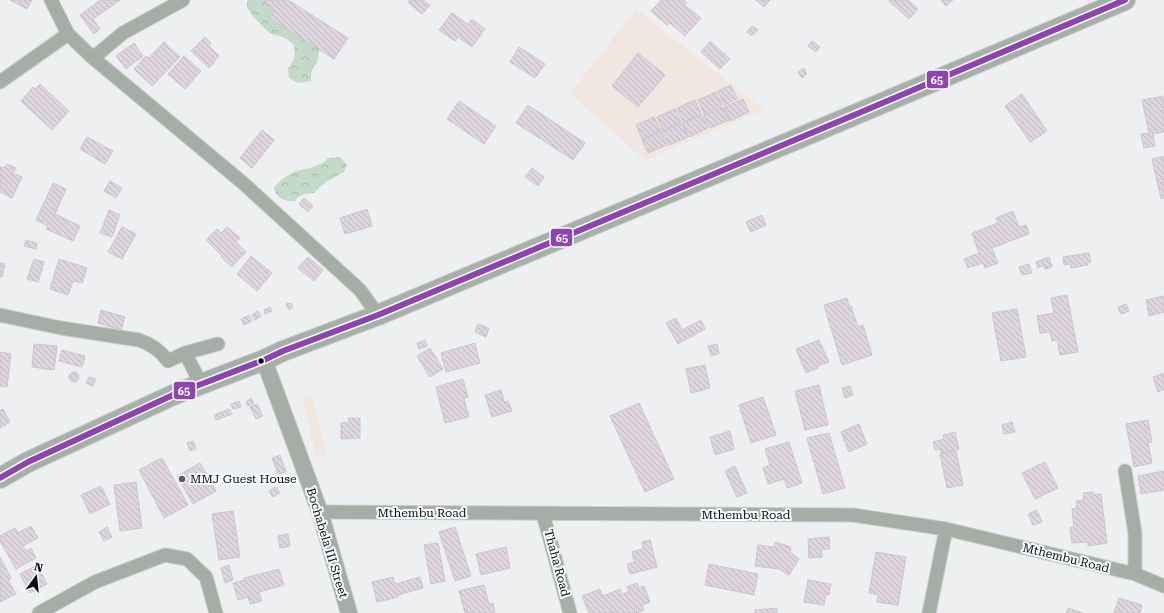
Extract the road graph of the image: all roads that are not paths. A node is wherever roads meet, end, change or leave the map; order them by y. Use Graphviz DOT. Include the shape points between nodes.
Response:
graph roads {
  1 [pos="51,0"];
  2 [pos="183,0"];
  3 [pos="1125,0"];
  4 [pos="68,34"];
  5 [pos="93,58"];
  6 [pos="0,82"];
  7 [pos="0,314"];
  8 [pos="378,315"];
  9 [pos="218,344"];
  10 [pos="185,353"];
  11 [pos="264,360"];
  12 [pos="199,385"];
  13 [pos="1125,472"];
  14 [pos="0,478"];
  15 [pos="320,512"];
  16 [pos="543,514"];
  17 [pos="946,529"];
  18 [pos="1135,574"];
  19 [pos="1164,586"];
  20 [pos="39,613"];
  21 [pos="216,613"];
  22 [pos="349,613"];
  23 [pos="570,613"];
  24 [pos="929,613"];
  1 -- 4 [label="street"];
  2 -- 5 [label="street" via="123,33"];
  3 -- 8 [label="main road"];
  4 -- 5 [label="street"];
  4 -- 6 [label="street"];
  5 -- 8 [label="street" via="244,183 360,290"];
  7 -- 10 [label="street" via="61,328 139,340 157,348 168,361"];
  8 -- 11 [label="main road"];
  9 -- 10 [label="street"];
  10 -- 12 [label="street"];
  11 -- 12 [label="main road"];
  11 -- 15 [label="street, Bochabela III Street"];
  12 -- 14 [label="main road" via="28,462"];
  13 -- 18 [label="street" via="1135,533"];
  15 -- 16 [label="street, Mthembu Road"];
  15 -- 22 [label="street, Bochabela III Street"];
  16 -- 17 [label="street, Mthembu Road" via="853,515"];
  16 -- 23 [label="street, Thaha Road"];
  17 -- 18 [label="street, Mthembu Road"];
  17 -- 24 [label="street"];
  18 -- 19 [label="street, Mthembu Road"];
  20 -- 21 [label="street" via="95,582 165,555 187,559 206,578"];
}
